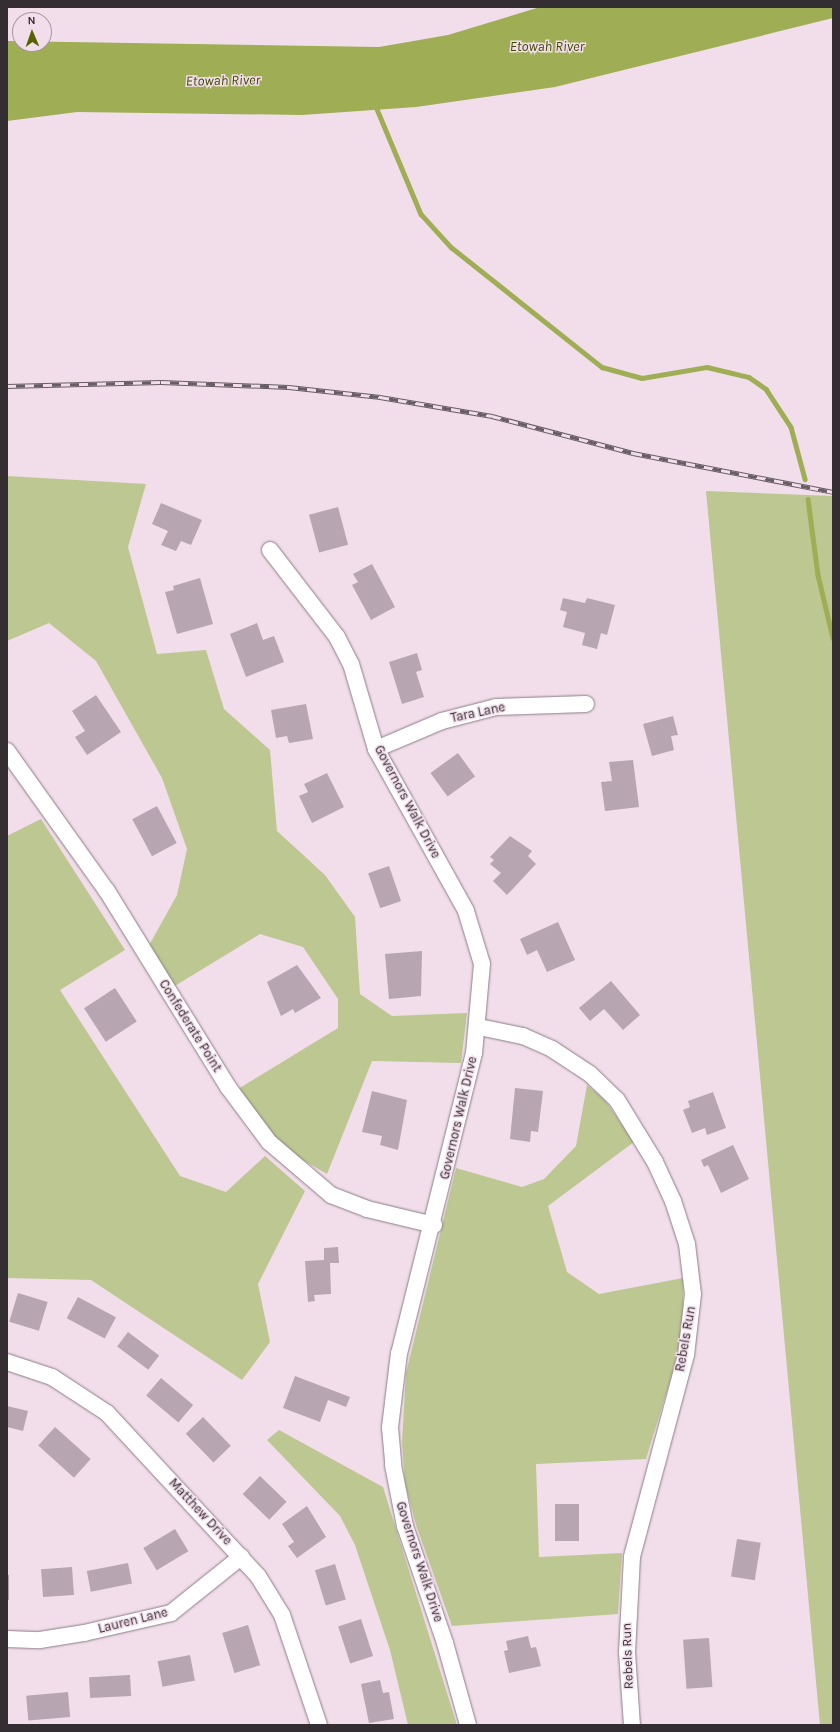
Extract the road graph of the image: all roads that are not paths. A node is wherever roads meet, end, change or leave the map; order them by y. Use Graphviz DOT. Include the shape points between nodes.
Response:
graph roads {
  1 [pos="270,550"];
  2 [pos="586,704"];
  3 [pos="376,749"];
  4 [pos="7,751"];
  5 [pos="479,1027"];
  6 [pos="434,1225"];
  7 [pos="7,1362"];
  8 [pos="241,1557"];
  9 [pos="7,1639"];
  10 [pos="319,1725"];
  11 [pos="468,1725"];
  12 [pos="632,1725"];
  1 -- 3 [label="street, Governors Walk Drive" via="337,637 351,664"];
  2 -- 3 [label="street, Tara Lane" via="496,707 442,721"];
  3 -- 5 [label="street, Governors Walk Drive" via="466,911 482,964"];
  4 -- 6 [label="street, Confederate Point" via="107,891 228,1087 269,1142 331,1195 367,1209"];
  5 -- 6 [label="street, Governors Walk Drive"];
  5 -- 12 [label="street, Rebels Run" via="523,1036 552,1049 590,1074 617,1100 655,1162 674,1201 687,1244 693,1294 687,1348 632,1556 626,1652"];
  6 -- 11 [label="street, Governors Walk Drive" via="400,1353 390,1427 393,1465 405,1526 445,1643"];
  7 -- 8 [label="street, Matthew Drive" via="52,1377 107,1414"];
  8 -- 9 [label="street, Lauren Lane" via="171,1613 69,1636"];
  8 -- 10 [label="street, Matthew Drive" via="282,1614"];
}
